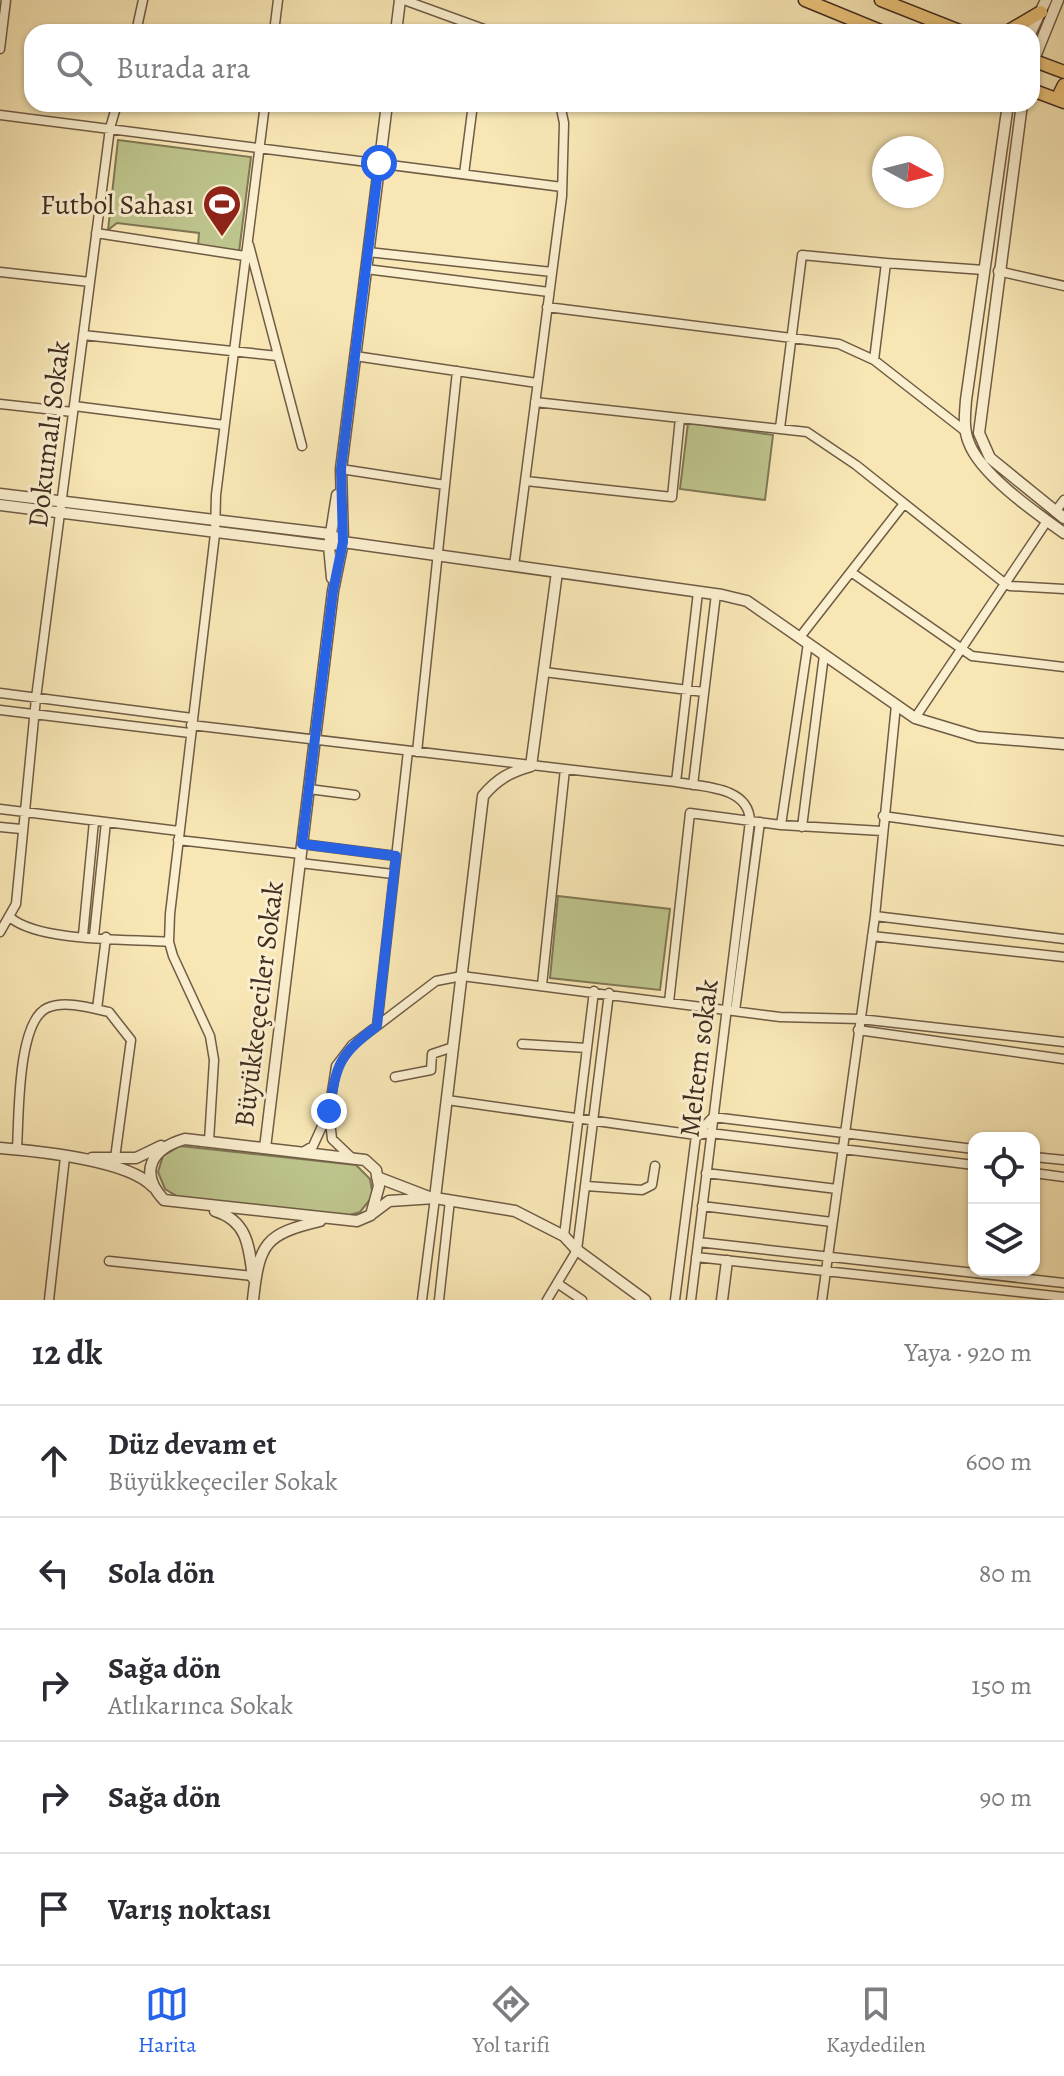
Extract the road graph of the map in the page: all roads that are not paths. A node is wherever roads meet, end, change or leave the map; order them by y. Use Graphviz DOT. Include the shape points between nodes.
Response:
graph roads {
  1 [pos="6,0"];
  2 [pos="143,0"];
  3 [pos="278,0"];
  4 [pos="402,0"];
  5 [pos="805,0"];
  6 [pos="881,0"];
  7 [pos="1058,0"];
  8 [pos="1044,6"];
  9 [pos="138,24"];
  10 [pos="275,24"];
  11 [pos="398,24"];
  12 [pos="466,24"];
  13 [pos="864,24"];
  14 [pos="942,24"];
  15 [pos="1018,24"];
  16 [pos="1035,24"];
  17 [pos="1040,42"];
  18 [pos="0,49"];
  19 [pos="1040,64"];
  20 [pos="1064,72"];
  21 [pos="1064,85"];
  22 [pos="1040,93"];
  23 [pos="1064,102"];
  24 [pos="115,112"];
  25 [pos="264,112"];
  26 [pos="386,112"];
  27 [pos="472,112"];
  28 [pos="562,112"];
  29 [pos="1007,112"];
  30 [pos="1021,112"];
  31 [pos="0,115"];
  32 [pos="110,128"];
  33 [pos="259,147"];
  34 [pos="379,163"];
  35 [pos="464,174"];
  36 [pos="562,187"];
  37 [pos="96,233"];
  38 [pos="247,240"];
  39 [pos="368,252"];
  40 [pos="245,256"];
  41 [pos="886,263"];
  42 [pos="366,269"];
  43 [pos="984,270"];
  44 [pos="998,271"];
  45 [pos="0,272"];
  46 [pos="552,272"];
  47 [pos="90,282"];
  48 [pos="1064,286"];
  49 [pos="549,292"];
  50 [pos="547,307"];
  51 [pos="83,335"];
  52 [pos="792,337"];
  53 [pos="233,351"];
  54 [pos="278,356"];
  55 [pos="355,356"];
  56 [pos="874,360"];
  57 [pos="457,371"];
  58 [pos="537,383"];
  59 [pos="535,402"];
  60 [pos="0,404"];
  61 [pos="74,409"];
  62 [pos="680,418"];
  63 [pos="224,425"];
  64 [pos="780,428"];
  65 [pos="965,431"];
  66 [pos="302,446"];
  67 [pos="341,469"];
  68 [pos="526,481"];
  69 [pos="445,485"];
  70 [pos="0,494"];
  71 [pos="1064,500"];
  72 [pos="0,505"];
  73 [pos="903,505"];
  74 [pos="61,508"];
  75 [pos="1055,517"];
  76 [pos="215,522"];
  77 [pos="1064,533"];
  78 [pos="215,534"];
  79 [pos="330,540"];
  80 [pos="343,542"];
  81 [pos="437,555"];
  82 [pos="514,566"];
  83 [pos="557,572"];
  84 [pos="851,572"];
  85 [pos="1003,582"];
  86 [pos="1064,589"];
  87 [pos="333,591"];
  88 [pos="698,592"];
  89 [pos="716,594"];
  90 [pos="804,640"];
  91 [pos="959,650"];
  92 [pos="824,655"];
  93 [pos="1064,667"];
  94 [pos="544,672"];
  95 [pos="687,690"];
  96 [pos="704,692"];
  97 [pos="0,693"];
  98 [pos="36,698"];
  99 [pos="896,705"];
  100 [pos="0,710"];
  101 [pos="34,714"];
  102 [pos="915,718"];
  103 [pos="191,725"];
  104 [pos="315,741"];
  105 [pos="1064,744"];
  106 [pos="412,752"];
  107 [pos="531,766"];
  108 [pos="565,769"];
  109 [pos="676,782"];
  110 [pos="693,785"];
  111 [pos="309,789"];
  112 [pos="355,795"];
  113 [pos="0,809"];
  114 [pos="23,812"];
  115 [pos="883,816"];
  116 [pos="94,821"];
  117 [pos="750,821"];
  118 [pos="106,822"];
  119 [pos="760,822"];
  120 [pos="781,825"];
  121 [pos="0,827"];
  122 [pos="802,827"];
  123 [pos="21,829"];
  124 [pos="882,831"];
  125 [pos="179,836"];
  126 [pos="1064,841"];
  127 [pos="301,854"];
  128 [pos="396,856"];
  129 [pos="393,874"];
  130 [pos="875,916"];
  131 [pos="11,918"];
  132 [pos="0,932"];
  133 [pos="83,935"];
  134 [pos="94,936"];
  135 [pos="872,936"];
  136 [pos="106,937"];
  137 [pos="1064,939"];
  138 [pos="169,942"];
  139 [pos="1064,957"];
  140 [pos="462,976"];
  141 [pos="542,985"];
  142 [pos="594,991"];
  143 [pos="609,993"];
  144 [pos="669,1002"];
  145 [pos="97,1009"];
  146 [pos="730,1011"];
  147 [pos="860,1019"];
  148 [pos="377,1026"];
  149 [pos="858,1030"];
  150 [pos="1064,1042"];
  151 [pos="522,1044"];
  152 [pos="453,1047"];
  153 [pos="587,1048"];
  154 [pos="1064,1059"];
  155 [pos="395,1077"];
  156 [pos="447,1100"];
  157 [pos="329,1111"];
  158 [pos="713,1117"];
  159 [pos="577,1121"];
  160 [pos="594,1122"];
  161 [pos="844,1132"];
  162 [pos="710,1133"];
  163 [pos="696,1135"];
  164 [pos="209,1141"];
  165 [pos="163,1145"];
  166 [pos="0,1148"];
  167 [pos="265,1148"];
  168 [pos="842,1148"];
  169 [pos="968,1148"];
  170 [pos="17,1149"];
  171 [pos="301,1153"];
  172 [pos="70,1158"];
  173 [pos="115,1158"];
  174 [pos="1040,1158"];
  175 [pos="354,1159"];
  176 [pos="1064,1160"];
  177 [pos="968,1164"];
  178 [pos="655,1166"];
  179 [pos="706,1173"];
  180 [pos="1040,1174"];
  181 [pos="377,1177"];
  182 [pos="1064,1177"];
  183 [pos="586,1186"];
  184 [pos="837,1189"];
  185 [pos="157,1192"];
  186 [pos="435,1198"];
  187 [pos="450,1200"];
  188 [pos="190,1205"];
  189 [pos="702,1206"];
  190 [pos="371,1215"];
  191 [pos="331,1219"];
  192 [pos="832,1222"];
  193 [pos="564,1236"];
  194 [pos="698,1242"];
  195 [pos="577,1250"];
  196 [pos="696,1257"];
  197 [pos="828,1259"];
  198 [pos="109,1261"];
  199 [pos="727,1261"];
  200 [pos="826,1273"];
  201 [pos="253,1276"];
  202 [pos="557,1283"];
  203 [pos="1064,1283"];
  204 [pos="253,1296"];
  205 [pos="1064,1297"];
  206 [pos="49,1300"];
  207 [pos="422,1300"];
  208 [pos="439,1300"];
  209 [pos="547,1300"];
  210 [pos="582,1300"];
  211 [pos="645,1300"];
  212 [pos="675,1300"];
  213 [pos="691,1300"];
  214 [pos="722,1300"];
  215 [pos="822,1300"];
  1 -- 18 [label="street"];
  2 -- 9 [label="street"];
  3 -- 10 [label="street"];
  4 -- 11 [label="street"];
  4 -- 12 [label="street"];
  5 -- 13 [label="main road"];
  6 -- 14 [label="main road"];
  7 -- 17 [label="street"];
  8 -- 15 [label="main road"];
  8 -- 16 [label="street"];
  19 -- 20 [label="main road"];
  21 -- 23 [label="main road"];
  22 -- 23 [label="main road"];
  24 -- 32 [label="street, Dokumalı Sokak"];
  25 -- 33 [label="street"];
  26 -- 34 [label="street, Büyükkeçeciler Sokak"];
  27 -- 35 [label="street"];
  28 -- 36 [label="street"];
  29 -- 43 [label="street"];
  30 -- 44 [label="street"];
  31 -- 32 [label="street"];
  32 -- 33 [label="street"];
  32 -- 37 [label="street, Dokumalı Sokak"];
  33 -- 34 [label="street"];
  33 -- 38 [label="street"];
  34 -- 35 [label="street"];
  34 -- 39 [label="street, Büyükkeçeciler Sokak"];
  35 -- 36 [label="street"];
  36 -- 46 [label="street"];
  37 -- 40 [label="street"];
  37 -- 47 [label="street, Dokumalı Sokak"];
  38 -- 40 [label="street"];
  38 -- 54 [label="street"];
  39 -- 42 [label="street, Büyükkeçeciler Sokak"];
  39 -- 46 [label="street"];
  40 -- 53 [label="street"];
  41 -- 43 [label="street"];
  41 -- 52 [label="street" via="802,255"];
  41 -- 56 [label="street"];
  42 -- 49 [label="street"];
  42 -- 55 [label="street, Büyükkeçeciler Sokak"];
  43 -- 65 [label="street"];
  44 -- 48 [label="street"];
  44 -- 75 [label="street" via="979,433 990,458"];
  45 -- 47 [label="street"];
  46 -- 49 [label="street"];
  47 -- 51 [label="street, Dokumalı Sokak"];
  49 -- 50 [label="street"];
  50 -- 52 [label="street"];
  50 -- 58 [label="street"];
  51 -- 53 [label="street"];
  51 -- 61 [label="street, Dokumalı Sokak"];
  52 -- 56 [label="street" via="839,344"];
  52 -- 64 [label="street"];
  53 -- 54 [label="street"];
  53 -- 63 [label="street"];
  54 -- 66 [label="street"];
  55 -- 57 [label="street"];
  55 -- 67 [label="street, Büyükkeçeciler Sokak"];
  56 -- 65 [label="street"];
  57 -- 58 [label="street"];
  57 -- 69 [label="street"];
  58 -- 59 [label="street"];
  59 -- 62 [label="street"];
  59 -- 68 [label="street"];
  60 -- 61 [label="street"];
  61 -- 63 [label="street"];
  61 -- 74 [label="street, Dokumalı Sokak"];
  62 -- 64 [label="street"];
  62 -- 68 [label="street" via="672,497"];
  63 -- 76 [label="street"];
  64 -- 73 [label="street" via="807,432"];
  65 -- 75 [label="street" via="978,459"];
  67 -- 69 [label="street"];
  67 -- 79 [label="street"];
  67 -- 80 [label="street, Büyükkeçeciler Sokak"];
  68 -- 82 [label="street"];
  69 -- 81 [label="street"];
  70 -- 74 [label="street"];
  71 -- 75 [label="street"];
  72 -- 74 [label="street"];
  73 -- 84 [label="street"];
  73 -- 85 [label="street"];
  74 -- 76 [label="street"];
  74 -- 78 [label="street"];
  74 -- 98 [label="street, Dokumalı Sokak"];
  75 -- 77 [label="street"];
  75 -- 85 [label="street"];
  76 -- 78 [label="street"];
  76 -- 79 [label="street"];
  78 -- 79 [label="street"];
  78 -- 103 [label="street"];
  79 -- 80 [label="street"];
  79 -- 87 [label="street"];
  80 -- 81 [label="street"];
  80 -- 87 [label="street, Büyükkeçeciler Sokak"];
  81 -- 82 [label="street"];
  81 -- 106 [label="street"];
  82 -- 83 [label="street"];
  83 -- 88 [label="street"];
  83 -- 94 [label="street"];
  84 -- 90 [label="street"];
  84 -- 91 [label="street"];
  85 -- 86 [label="street"];
  85 -- 91 [label="street"];
  87 -- 104 [label="street, Büyükkeçeciler Sokak"];
  88 -- 89 [label="street"];
  88 -- 95 [label="street"];
  89 -- 90 [label="street" via="747,601"];
  89 -- 96 [label="street"];
  90 -- 92 [label="street"];
  90 -- 120 [label="street"];
  91 -- 93 [label="street"];
  91 -- 102 [label="street"];
  92 -- 99 [label="street"];
  92 -- 122 [label="street"];
  94 -- 95 [label="street"];
  94 -- 107 [label="street"];
  95 -- 96 [label="street"];
  95 -- 109 [label="street"];
  96 -- 110 [label="street"];
  97 -- 98 [label="street"];
  98 -- 101 [label="street, Dokumalı Sokak"];
  98 -- 103 [label="street"];
  99 -- 102 [label="street"];
  99 -- 115 [label="street"];
  100 -- 101 [label="street"];
  101 -- 103 [label="street"];
  101 -- 114 [label="street, Dokumalı Sokak"];
  102 -- 105 [label="street" via="978,737"];
  103 -- 104 [label="street"];
  103 -- 125 [label="street"];
  104 -- 106 [label="street"];
  104 -- 111 [label="street, Büyükkeçeciler Sokak"];
  106 -- 107 [label="street"];
  106 -- 128 [label="street"];
  107 -- 108 [label="street"];
  107 -- 140 [label="street" via="503,777 483,796"];
  108 -- 109 [label="street"];
  108 -- 141 [label="street"];
  109 -- 110 [label="street"];
  110 -- 117 [label="street" via="732,793 749,809"];
  111 -- 112 [label="street"];
  111 -- 127 [label="street, Büyükkeçeciler Sokak"];
  113 -- 114 [label="street"];
  114 -- 116 [label="street"];
  114 -- 123 [label="street, Dokumalı Sokak"];
  115 -- 124 [label="street"];
  115 -- 126 [label="street"];
  116 -- 118 [label="street"];
  116 -- 133 [label="street"];
  117 -- 119 [label="street"];
  117 -- 144 [label="street" via="690,813"];
  117 -- 146 [label="street, Meltem sokak"];
  118 -- 125 [label="street"];
  118 -- 134 [label="street"];
  119 -- 120 [label="street"];
  119 -- 146 [label="street, Meltem sokak"];
  120 -- 122 [label="street"];
  121 -- 123 [label="street"];
  122 -- 124 [label="street"];
  123 -- 131 [label="street, Dokumalı Sokak"];
  124 -- 130 [label="street"];
  125 -- 127 [label="street"];
  125 -- 138 [label="street"];
  127 -- 128 [label="street"];
  127 -- 129 [label="street"];
  127 -- 167 [label="street, Büyükkeçeciler Sokak"];
  128 -- 129 [label="street"];
  129 -- 148 [label="street"];
  130 -- 135 [label="street"];
  130 -- 137 [label="street"];
  131 -- 132 [label="street, Dokumalı Sokak"];
  131 -- 133 [label="street" via="21,927"];
  133 -- 134 [label="street"];
  134 -- 136 [label="street"];
  135 -- 139 [label="street"];
  135 -- 147 [label="street"];
  136 -- 138 [label="street"];
  136 -- 145 [label="street"];
  138 -- 164 [label="street" via="210,1036 214,1060"];
  140 -- 141 [label="street"];
  140 -- 148 [label="street" via="436,981"];
  140 -- 152 [label="street"];
  141 -- 142 [label="street"];
  142 -- 143 [label="street"];
  142 -- 153 [label="street"];
  143 -- 144 [label="street"];
  143 -- 160 [label="street"];
  144 -- 146 [label="street"];
  145 -- 170 [label="street" via="63,1005 36,1016 26,1036"];
  145 -- 173 [label="street" via="109,1012 131,1040"];
  146 -- 147 [label="street"];
  146 -- 158 [label="street, Meltem sokak"];
  147 -- 149 [label="street"];
  147 -- 150 [label="street"];
  148 -- 157 [label="street" via="336,1066"];
  149 -- 154 [label="street"];
  149 -- 161 [label="street"];
  151 -- 153 [label="street"];
  152 -- 155 [label="street" via="432,1054 431,1070"];
  152 -- 156 [label="street"];
  153 -- 159 [label="street"];
  156 -- 159 [label="street"];
  156 -- 186 [label="street"];
  157 -- 171 [label="street" via="313,1146"];
  157 -- 175 [label="street" via="332,1139"];
  158 -- 161 [label="street"];
  158 -- 162 [label="street, Meltem sokak"];
  158 -- 163 [label="street"];
  159 -- 160 [label="street"];
  159 -- 193 [label="street"];
  160 -- 163 [label="street"];
  160 -- 183 [label="street"];
  161 -- 168 [label="street"];
  161 -- 169 [label="street"];
  162 -- 163 [label="street"];
  162 -- 168 [label="street"];
  162 -- 179 [label="street, Meltem sokak"];
  163 -- 212 [label="street, Meltem sokak"];
  164 -- 165 [label="street" via="185,1139"];
  164 -- 167 [label="street"];
  165 -- 173 [label="street" via="136,1158"];
  165 -- 185 [label="street" via="153,1157"];
  166 -- 170 [label="street"];
  167 -- 171 [label="street"];
  168 -- 177 [label="street"];
  168 -- 184 [label="street"];
  170 -- 172 [label="street"];
  171 -- 175 [label="street"];
  172 -- 173 [label="street"];
  172 -- 185 [label="street" via="144,1177"];
  172 -- 206 [label="street"];
  174 -- 176 [label="street"];
  175 -- 181 [label="street" via="365,1160"];
  178 -- 183 [label="street" via="652,1185 642,1190"];
  179 -- 184 [label="street"];
  179 -- 189 [label="street, Meltem sokak"];
  180 -- 182 [label="street"];
  181 -- 186 [label="street"];
  181 -- 190 [label="street"];
  183 -- 195 [label="street"];
  184 -- 192 [label="street"];
  185 -- 188 [label="street" via="164,1200"];
  186 -- 187 [label="street"];
  186 -- 190 [label="street" via="389,1201"];
  186 -- 207 [label="street"];
  187 -- 193 [label="street" via="515,1211"];
  187 -- 208 [label="street"];
  188 -- 191 [label="street"];
  188 -- 201 [label="street" via="236,1221 249,1239"];
  189 -- 192 [label="street"];
  189 -- 194 [label="street, Meltem sokak"];
  190 -- 191 [label="street" via="357,1221"];
  191 -- 204 [label="street" via="285,1229 269,1241"];
  192 -- 197 [label="street"];
  193 -- 195 [label="street"];
  194 -- 196 [label="street, Meltem sokak"];
  194 -- 197 [label="street"];
  195 -- 202 [label="street"];
  195 -- 211 [label="street"];
  196 -- 199 [label="street"];
  196 -- 213 [label="street, Meltem sokak"];
  197 -- 200 [label="street"];
  197 -- 203 [label="street"];
  198 -- 201 [label="street"];
  199 -- 200 [label="street"];
  199 -- 214 [label="street"];
  200 -- 205 [label="street"];
  200 -- 215 [label="street"];
  201 -- 204 [label="street"];
  202 -- 209 [label="street"];
  202 -- 210 [label="street"];
}
